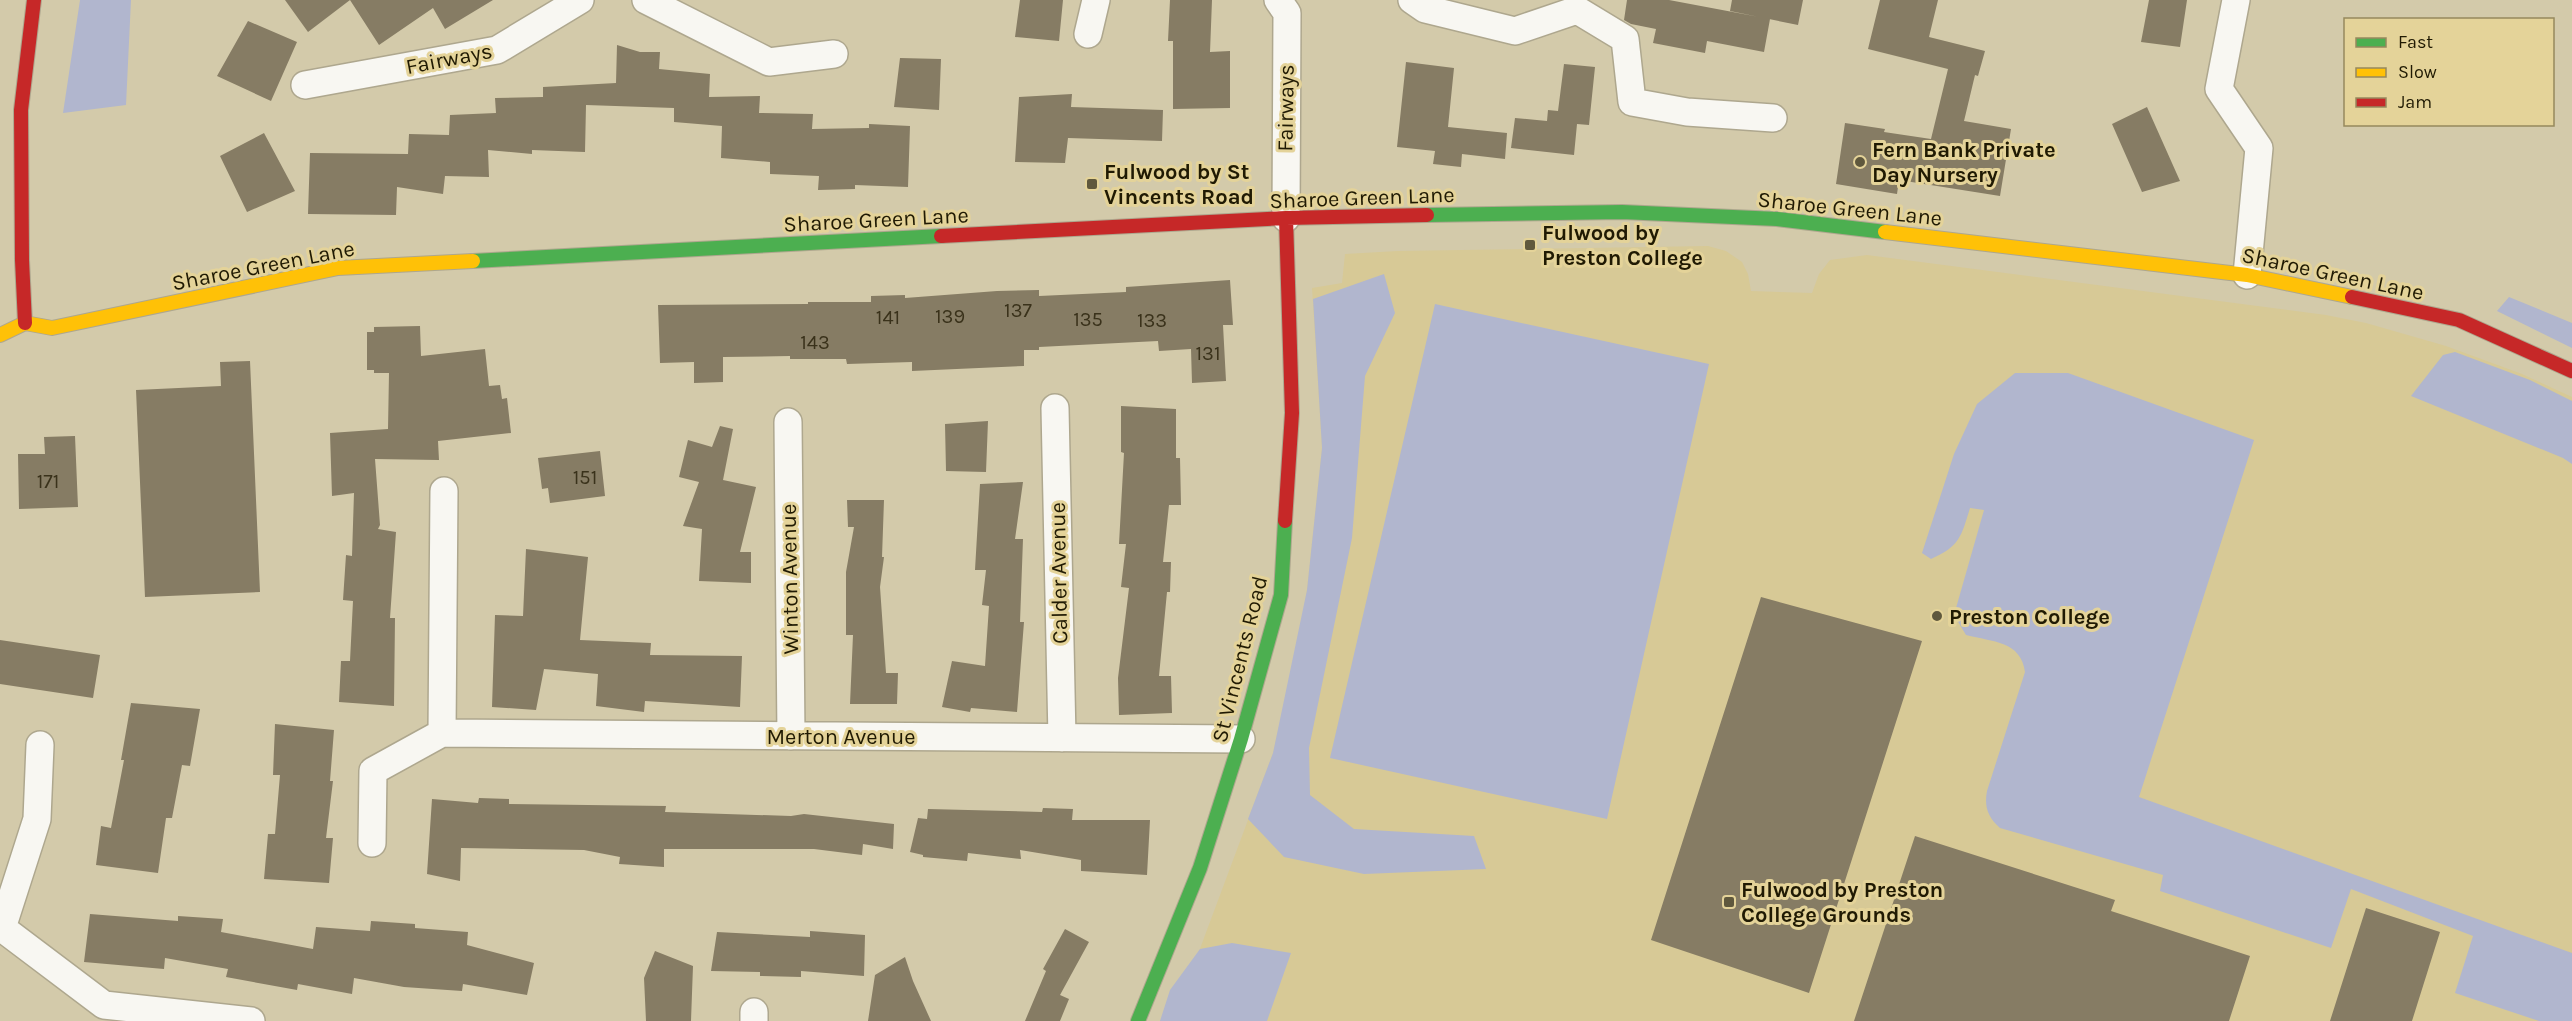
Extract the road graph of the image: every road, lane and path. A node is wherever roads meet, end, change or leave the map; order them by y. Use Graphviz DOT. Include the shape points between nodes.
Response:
graph roads {
  1 [pos="34,0"];
  2 [pos="580,0"];
  3 [pos="646,0"];
  4 [pos="1096,0"];
  5 [pos="1412,0"];
  6 [pos="2236,0"];
  7 [pos="1290,4"];
  8 [pos="1578,5"];
  9 [pos="1088,34"];
  10 [pos="834,54"];
  11 [pos="305,85"];
  12 [pos="1773,118"];
  13 [pos="1286,218"];
  14 [pos="2247,275"];
  15 [pos="25,322"];
  16 [pos="0,335"];
  17 [pos="2572,371"];
  18 [pos="1055,408"];
  19 [pos="788,422"];
  20 [pos="444,491"];
  21 [pos="442,733"];
  22 [pos="791,736"];
  23 [pos="1062,738"];
  24 [pos="1241,740"];
  25 [pos="40,744"];
  26 [pos="372,843"];
  27 [pos="1,928"];
  28 [pos="103,1013"];
  29 [pos="252,1021"];
  30 [pos="1138,1021"];
  1 -- 15 [label="street" via="21,110"];
  2 -- 11 [label="street, Fairways" via="497,50"];
  3 -- 10 [label="street" via="769,62"];
  4 -- 9 [label="street"];
  5 -- 8 [label="street" via="1425,9 1515,31"];
  6 -- 14 [label="street" via="2219,88 2259,148"];
  7 -- 13 [label="street, Fairways"];
  8 -- 12 [label="street" via="1625,39 1632,102 1687,112"];
  13 -- 14 [label="street, Sharoe Green Lane" via="1622,212 1777,219"];
  13 -- 15 [label="street, Sharoe Green Lane" via="338,268 52,328"];
  13 -- 24 [label="street, St Vincents Road" via="1292,413 1281,595"];
  14 -- 17 [label="street, Sharoe Green Lane" via="2459,320"];
  15 -- 16 [label="street"];
  18 -- 23 [label="street, Calder Avenue"];
  19 -- 22 [label="street, Winton Avenue"];
  20 -- 21 [label="street"];
  21 -- 22 [label="street, Merton Avenue"];
  21 -- 26 [label="street, Merton Avenue" via="373,771"];
  22 -- 23 [label="street, Merton Avenue"];
  23 -- 24 [label="street, Merton Avenue"];
  24 -- 30 [label="street, St Vincents Road" via="1200,868"];
  25 -- 27 [label="street" via="37,819"];
  27 -- 28 [label="street"];
  28 -- 29 [label="street"];
}
